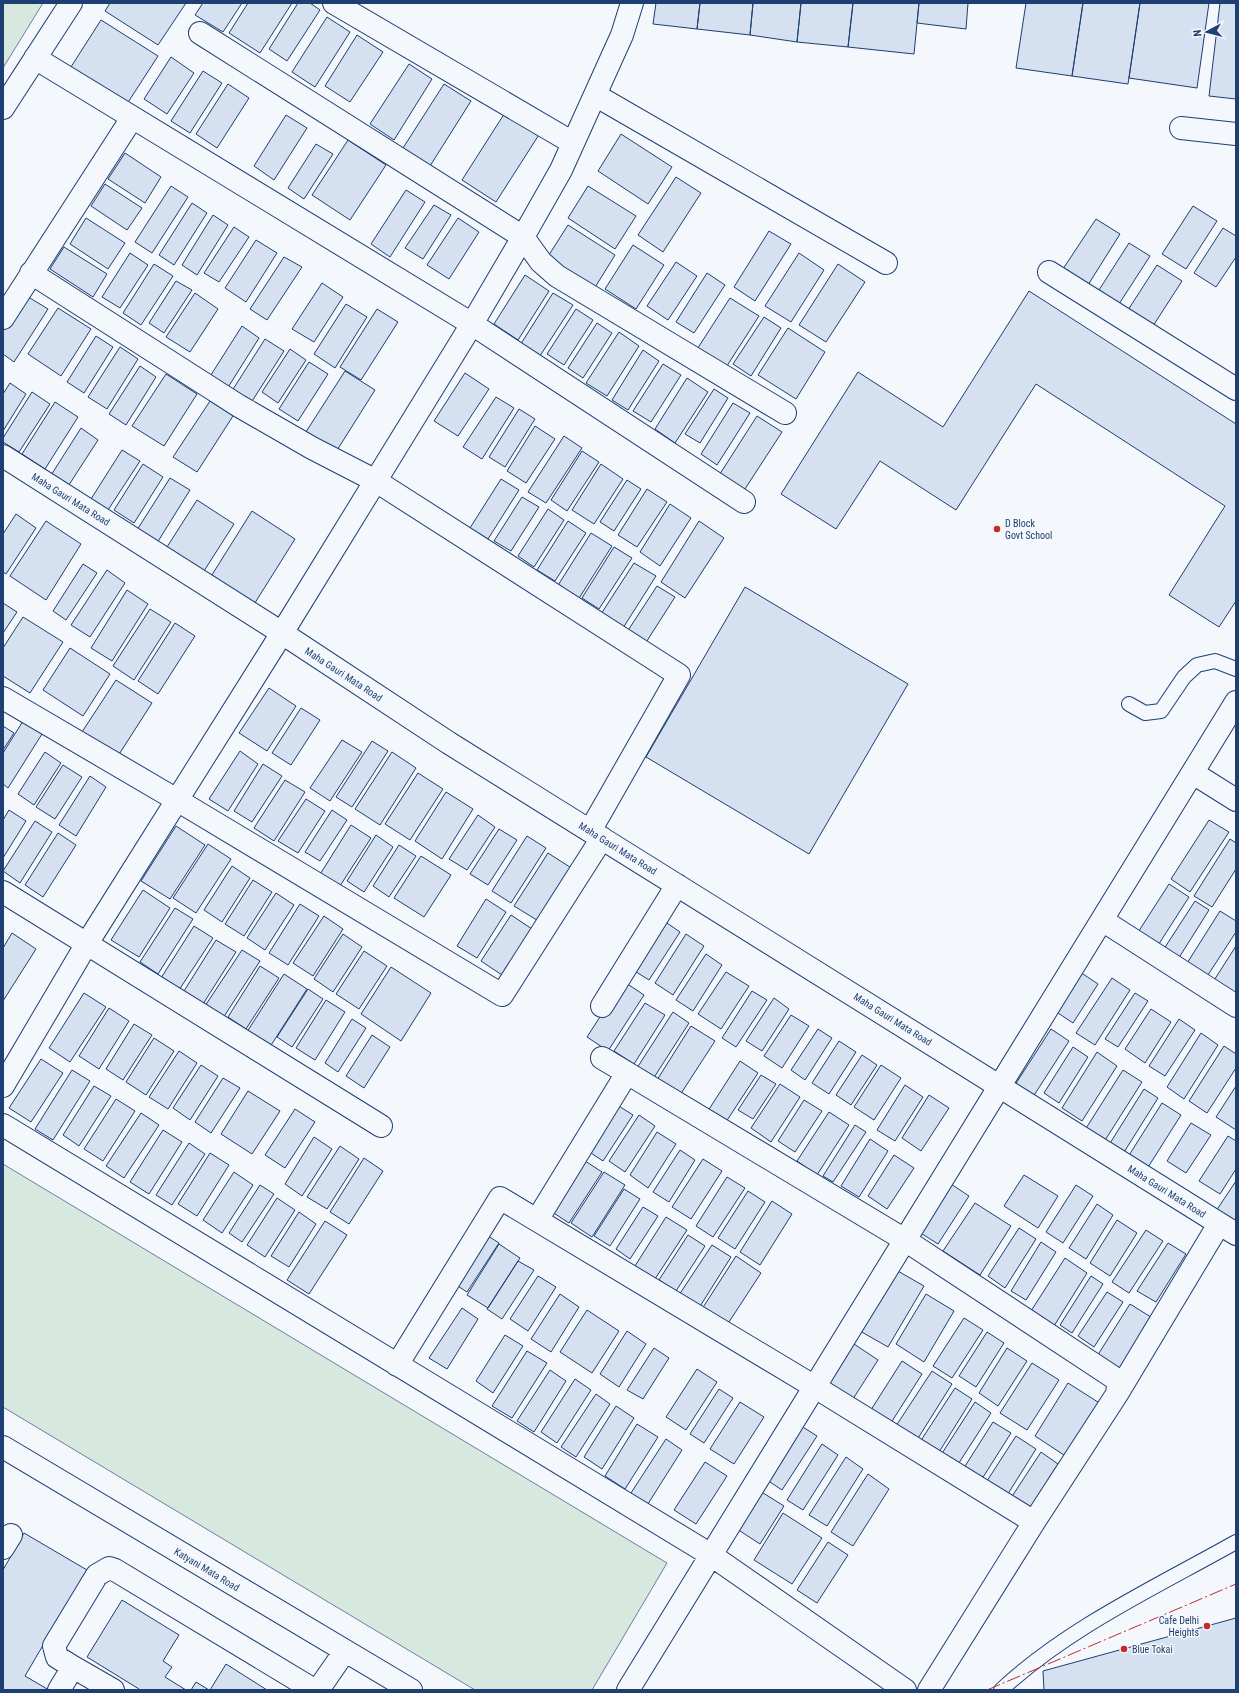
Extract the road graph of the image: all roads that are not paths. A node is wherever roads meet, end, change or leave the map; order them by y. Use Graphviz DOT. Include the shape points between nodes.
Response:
graph roads {
  1 [pos="71,3"];
  2 [pos="334,3"];
  3 [pos="632,3"];
  4 [pos="200,33"];
  5 [pos="34,58"];
  6 [pos="594,95"];
  7 [pos="3,108"];
  8 [pos="132,118"];
  9 [pos="1181,128"];
  10 [pos="1236,134"];
  11 [pos="573,143"];
  12 [pos="523,237"];
  13 [pos="886,263"];
  14 [pos="1049,272"];
  15 [pos="31,273"];
  16 [pos="3,318"];
  17 [pos="472,324"];
  18 [pos="1236,388"];
  19 [pos="785,413"];
  20 [pos="3,456"];
  21 [pos="376,480"];
  22 [pos="744,502"];
  23 [pos="282,633"];
  24 [pos="1236,670"];
  25 [pos="3,698"];
  26 [pos="1236,702"];
  27 [pos="1129,704"];
  28 [pos="1193,773"];
  29 [pos="177,800"];
  30 [pos="1236,800"];
  31 [pos="596,835"];
  32 [pos="677,885"];
  33 [pos="3,892"];
  34 [pos="1102,920"];
  35 [pos="86,945"];
  36 [pos="602,1006"];
  37 [pos="1236,1006"];
  38 [pos="602,1058"];
  39 [pos="627,1073"];
  40 [pos="3,1086"];
  41 [pos="1000,1086"];
  42 [pos="3,1125"];
  43 [pos="381,1126"];
  44 [pos="537,1220"];
  45 [pos="1228,1229"];
  46 [pos="905,1240"];
  47 [pos="397,1365"];
  48 [pos="815,1387"];
  49 [pos="1117,1394"];
  50 [pos="3,1447"];
  51 [pos="1034,1522"];
  52 [pos="1236,1542"];
  53 [pos="711,1555"];
  54 [pos="346,1651"];
  55 [pos="73,1667"];
  56 [pos="60,1690"];
  57 [pos="114,1690"];
  58 [pos="314,1690"];
  59 [pos="318,1690"];
  60 [pos="411,1690"];
  61 [pos="628,1690"];
  62 [pos="905,1690"];
  63 [pos="929,1690"];
  64 [pos="1001,1690"];
  1 -- 5 [label="street"];
  2 -- 11 [label="street"];
  3 -- 6 [label="street" via="622,35"];
  4 -- 12 [label="street"];
  5 -- 7 [label="street"];
  5 -- 8 [label="street"];
  6 -- 11 [label="street"];
  6 -- 13 [label="street"];
  8 -- 15 [label="street"];
  8 -- 17 [label="street"];
  9 -- 10 [label="street"];
  11 -- 12 [label="street"];
  12 -- 17 [label="street"];
  12 -- 19 [label="street" via="541,262 557,276"];
  14 -- 18 [label="street"];
  15 -- 16 [label="street"];
  15 -- 21 [label="street" via="239,406 312,448"];
  17 -- 21 [label="street"];
  17 -- 22 [label="street"];
  20 -- 23 [label="street, Maha Gauri Mata Road"];
  21 -- 23 [label="street"];
  21 -- 31 [label="street" via="680,675"];
  23 -- 29 [label="street"];
  23 -- 31 [label="street, Maha Gauri Mata Road" via="449,743"];
  24 -- 27 [label="lane" via="1215,661 1197,666 1184,677 1161,711 1145,713"];
  25 -- 29 [label="street"];
  26 -- 28 [label="street"];
  28 -- 30 [label="street"];
  28 -- 34 [label="street"];
  29 -- 31 [label="street" via="502,995"];
  29 -- 35 [label="street"];
  31 -- 32 [label="street, Maha Gauri Mata Road"];
  32 -- 36 [label="street"];
  32 -- 41 [label="street, Maha Gauri Mata Road"];
  33 -- 35 [label="street"];
  34 -- 37 [label="street"];
  34 -- 41 [label="street"];
  35 -- 40 [label="street"];
  35 -- 43 [label="street"];
  38 -- 39 [label="street"];
  39 -- 44 [label="street"];
  39 -- 46 [label="street"];
  41 -- 45 [label="street, Maha Gauri Mata Road"];
  41 -- 46 [label="street"];
  42 -- 47 [label="street"];
  44 -- 47 [label="street" via="500,1198"];
  44 -- 48 [label="street"];
  45 -- 49 [label="street"];
  46 -- 48 [label="street"];
  46 -- 49 [label="street" via="1116,1378"];
  47 -- 53 [label="street"];
  48 -- 51 [label="street"];
  48 -- 53 [label="street"];
  49 -- 51 [label="street"];
  50 -- 54 [label="street, Katyani Mata Road"];
  51 -- 63 [label="street"];
  52 -- 64 [label="lane" via="1154,1586 1093,1623 1024,1669"];
  53 -- 61 [label="street"];
  53 -- 62 [label="street"];
  54 -- 59 [label="street"];
  54 -- 60 [label="street, Katyani Mata Road"];
  55 -- 56 [label="street"];
  55 -- 57 [label="street"];
  55 -- 58 [label="street" via="58,1657 54,1646 97,1575 109,1568"];
}
